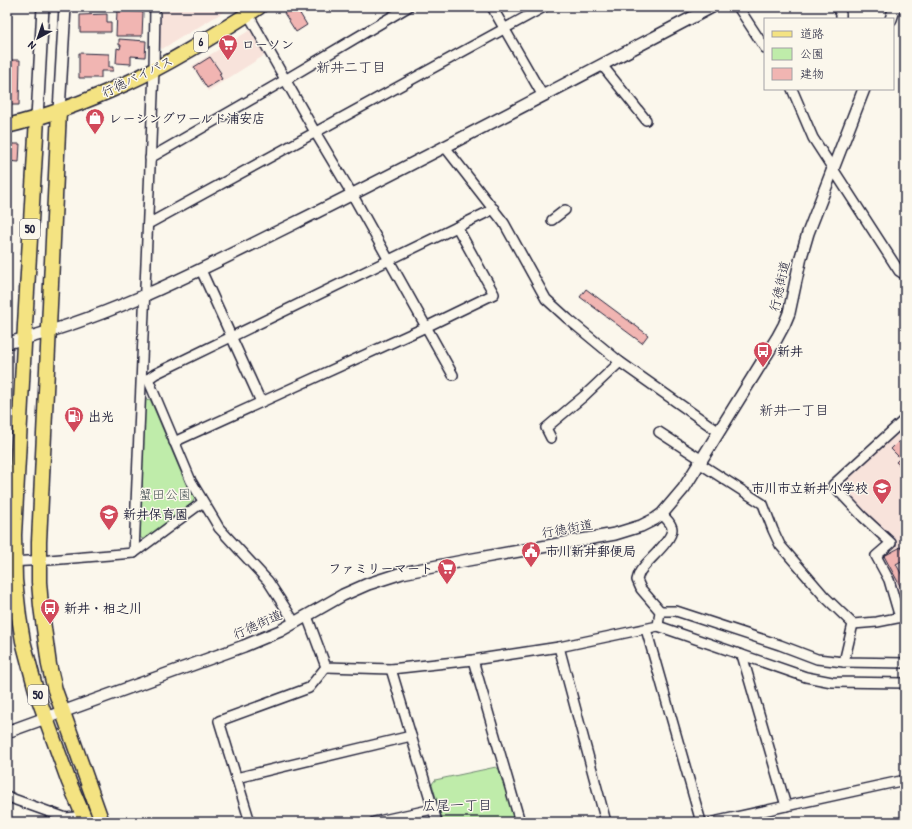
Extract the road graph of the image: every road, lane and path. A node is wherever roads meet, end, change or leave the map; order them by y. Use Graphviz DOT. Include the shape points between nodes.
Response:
graph roads {
  1 [pos="43,7"];
  2 [pos="65,7"];
  3 [pos="155,7"];
  4 [pos="408,7"];
  5 [pos="492,7"];
  6 [pos="544,7"];
  7 [pos="712,7"];
  8 [pos="738,7"];
  9 [pos="837,7"];
  10 [pos="895,7"];
  11 [pos="253,10"];
  12 [pos="841,18"];
  13 [pos="891,18"];
  14 [pos="504,29"];
  15 [pos="764,46"];
  16 [pos="602,65"];
  17 [pos="154,70"];
  18 [pos="285,80"];
  19 [pos="792,90"];
  20 [pos="864,90"];
  21 [pos="543,96"];
  22 [pos="59,110"];
  23 [pos="37,118"];
  24 [pos="646,120"];
  25 [pos="7,126"];
  26 [pos="315,132"];
  27 [pos="445,147"];
  28 [pos="150,158"];
  29 [pos="834,169"];
  30 [pos="352,194"];
  31 [pos="494,209"];
  32 [pos="565,210"];
  33 [pos="552,220"];
  34 [pos="148,224"];
  35 [pos="457,227"];
  36 [pos="389,260"];
  37 [pos="201,270"];
  38 [pos="905,275"];
  39 [pos="145,296"];
  40 [pos="426,327"];
  41 [pos="48,332"];
  42 [pos="231,337"];
  43 [pos="24,339"];
  44 [pos="7,343"];
  45 [pos="620,362"];
  46 [pos="453,375"];
  47 [pos="145,379"];
  48 [pos="261,402"];
  49 [pos="905,418"];
  50 [pos="659,432"];
  51 [pos="718,432"];
  52 [pos="551,438"];
  53 [pos="174,442"];
  54 [pos="700,462"];
  55 [pos="203,502"];
  56 [pos="662,514"];
  57 [pos="134,553"];
  58 [pos="38,560"];
  59 [pos="11,562"];
  60 [pos="902,609"];
  61 [pos="660,611"];
  62 [pos="307,616"];
  63 [pos="295,623"];
  64 [pos="854,624"];
  65 [pos="658,626"];
  66 [pos="646,629"];
  67 [pos="559,647"];
  68 [pos="742,655"];
  69 [pos="473,660"];
  70 [pos="844,662"];
  71 [pos="905,663"];
  72 [pos="326,667"];
  73 [pos="391,669"];
  74 [pos="905,683"];
  75 [pos="62,712"];
  76 [pos="46,718"];
  77 [pos="7,732"];
  78 [pos="411,736"];
  79 [pos="236,778"];
  80 [pos="905,780"];
  81 [pos="8,797"];
  82 [pos="786,806"];
  83 [pos="433,809"];
  84 [pos="85,819"];
  85 [pos="102,822"];
  86 [pos="250,822"];
  87 [pos="374,822"];
  88 [pos="437,822"];
  89 [pos="520,822"];
  90 [pos="606,822"];
  91 [pos="701,822"];
  92 [pos="713,822"];
  1 -- 23 [label="street"];
  2 -- 22 [label="street"];
  3 -- 17 [label="street"];
  4 -- 18 [label="street"];
  5 -- 14 [label="street"];
  6 -- 14 [label="street"];
  7 -- 16 [label="street"];
  8 -- 15 [label="street"];
  9 -- 12 [label="street"];
  10 -- 13 [label="street"];
  11 -- 17 [label="main road, 行徳バイパス / 6"];
  11 -- 18 [label="street"];
  14 -- 21 [label="street"];
  14 -- 26 [label="street"];
  16 -- 21 [label="street"];
  16 -- 24 [label="street"];
  17 -- 22 [label="main road, 行徳バイパス / 6"];
  17 -- 28 [label="street"];
  18 -- 26 [label="street"];
  18 -- 28 [label="street"];
  19 -- 29 [label="street" via="813,138"];
  20 -- 29 [label="street, 行徳街道"];
  21 -- 27 [label="street"];
  22 -- 23 [label="main road, 行徳バイパス / 6"];
  22 -- 41 [label="main road, 50"];
  23 -- 25 [label="main road, 行徳バイパス / 6"];
  23 -- 43 [label="main road, 50"];
  26 -- 30 [label="street"];
  26 -- 34 [label="street"];
  27 -- 30 [label="street"];
  27 -- 31 [label="street"];
  28 -- 34 [label="street"];
  29 -- 38 [label="street" via="899,271"];
  29 -- 51 [label="street, 行徳街道" via="804,245 784,326"];
  30 -- 36 [label="street"];
  30 -- 37 [label="street"];
  31 -- 35 [label="street"];
  31 -- 45 [label="street" via="546,299"];
  32 -- 33 [label="street"];
  34 -- 39 [label="street"];
  35 -- 36 [label="street"];
  35 -- 40 [label="street" via="494,294"];
  36 -- 40 [label="street"];
  36 -- 42 [label="street"];
  37 -- 39 [label="street"];
  37 -- 42 [label="street"];
  39 -- 41 [label="street"];
  39 -- 47 [label="street"];
  40 -- 46 [label="street"];
  40 -- 48 [label="street"];
  41 -- 43 [label="street"];
  41 -- 58 [label="main road, 50"];
  42 -- 47 [label="street"];
  42 -- 48 [label="street"];
  43 -- 44 [label="street"];
  43 -- 59 [label="main road, 50"];
  45 -- 51 [label="street"];
  45 -- 52 [label="street" via="546,428"];
  47 -- 53 [label="street"];
  47 -- 57 [label="street"];
  48 -- 53 [label="street"];
  49 -- 60 [label="street" via="833,485 891,543 876,556"];
  50 -- 54 [label="street"];
  51 -- 54 [label="street, 行徳街道"];
  53 -- 55 [label="street"];
  54 -- 56 [label="street, 行徳街道" via="684,488"];
  54 -- 64 [label="street" via="763,504 780,545 824,596"];
  55 -- 57 [label="street"];
  55 -- 63 [label="street" via="219,528 268,581"];
  56 -- 61 [label="street" via="671,524 671,534 640,570 637,580 641,589"];
  56 -- 62 [label="street, 行徳街道" via="641,526 615,534 402,573 343,595"];
  57 -- 58 [label="street"];
  58 -- 59 [label="street"];
  58 -- 75 [label="main road, 50" via="46,645"];
  59 -- 76 [label="main road, 50" via="23,641"];
  60 -- 64 [label="street" via="902,617"];
  61 -- 65 [label="street"];
  61 -- 70 [label="street" via="676,611 817,659"];
  62 -- 63 [label="street, 行徳街道"];
  62 -- 72 [label="street"];
  63 -- 75 [label="street, 行徳街道" via="244,646"];
  64 -- 70 [label="street"];
  65 -- 66 [label="street"];
  65 -- 68 [label="street"];
  66 -- 67 [label="street"];
  66 -- 91 [label="street"];
  67 -- 69 [label="street"];
  67 -- 90 [label="street"];
  68 -- 74 [label="street" via="806,677 832,682"];
  68 -- 82 [label="street"];
  69 -- 73 [label="street"];
  69 -- 89 [label="street"];
  70 -- 71 [label="street"];
  72 -- 73 [label="street"];
  72 -- 79 [label="street" via="309,688 219,722"];
  73 -- 78 [label="street"];
  75 -- 76 [label="street, 行徳街道"];
  75 -- 85 [label="main road, 50"];
  76 -- 77 [label="street, 行徳街道"];
  76 -- 84 [label="main road, 50"];
  78 -- 79 [label="street"];
  78 -- 83 [label="street"];
  79 -- 86 [label="street"];
  80 -- 82 [label="street"];
  81 -- 84 [label="street" via="66,818"];
  82 -- 92 [label="street"];
  83 -- 87 [label="street"];
  83 -- 88 [label="street"];
}
